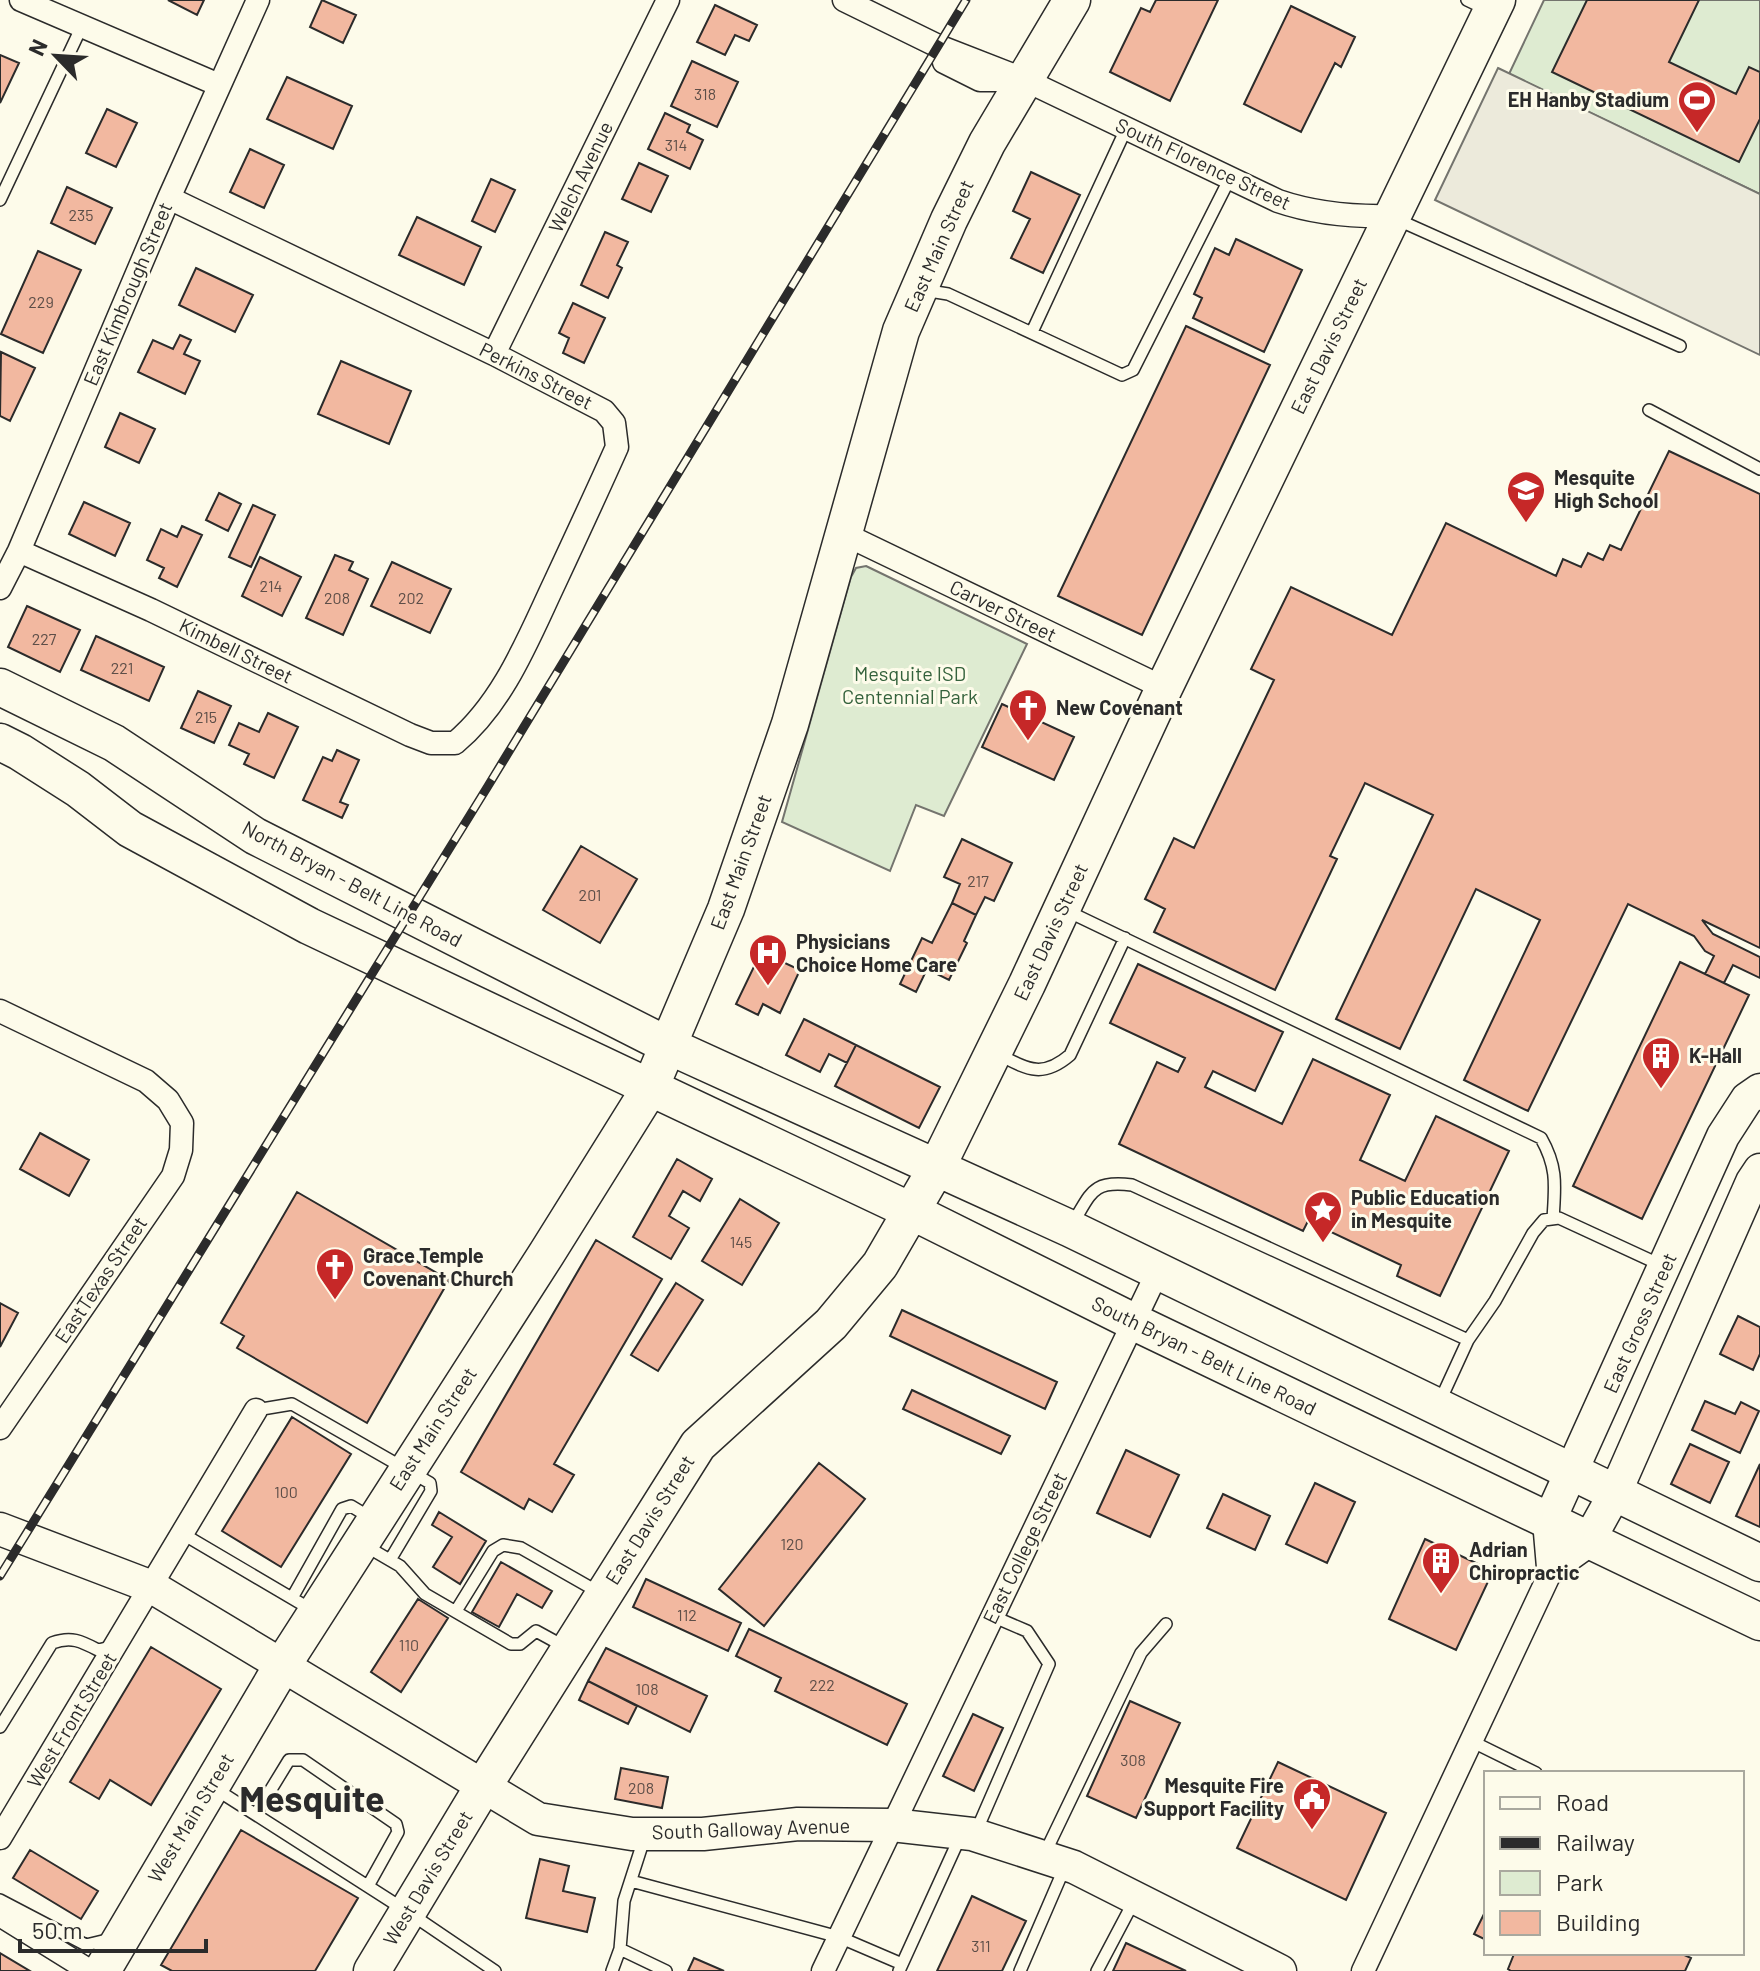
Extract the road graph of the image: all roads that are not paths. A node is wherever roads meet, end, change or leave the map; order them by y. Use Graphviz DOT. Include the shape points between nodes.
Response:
graph roads {
  1 [pos="21,0"];
  2 [pos="258,0"];
  3 [pos="668,0"];
  4 [pos="831,0"];
  5 [pos="844,0"];
  6 [pos="1072,0"];
  7 [pos="1485,4"];
  8 [pos="82,26"];
  9 [pos="1023,79"];
  10 [pos="219,85"];
  11 [pos="1126,129"];
  12 [pos="1230,178"];
  13 [pos="169,198"];
  14 [pos="0,200"];
  15 [pos="1391,216"];
  16 [pos="919,289"];
  17 [pos="1032,332"];
  18 [pos="1680,346"];
  19 [pos="494,354"];
  20 [pos="1649,410"];
  21 [pos="1760,469"];
  22 [pos="842,533"];
  23 [pos="19,551"];
  24 [pos="0,588"];
  25 [pos="0,687"];
  26 [pos="1164,688"];
  27 [pos="0,742"];
  28 [pos="455,743"];
  29 [pos="1062,909"];
  30 [pos="1125,938"];
  31 [pos="0,1011"];
  32 [pos="669,1046"];
  33 [pos="994,1052"];
  34 [pos="650,1088"];
  35 [pos="1760,1090"];
  36 [pos="937,1167"];
  37 [pos="1760,1170"];
  38 [pos="911,1211"];
  39 [pos="1553,1219"];
  40 [pos="1069,1228"];
  41 [pos="1665,1267"];
  42 [pos="1158,1271"];
  43 [pos="1134,1322"];
  44 [pos="1468,1340"];
  45 [pos="1437,1408"];
  46 [pos="256,1410"];
  47 [pos="0,1428"];
  48 [pos="408,1469"];
  49 [pos="1572,1473"];
  50 [pos="1615,1493"];
  51 [pos="1549,1521"];
  52 [pos="0,1529"];
  53 [pos="183,1534"];
  54 [pos="1589,1540"];
  55 [pos="375,1541"];
  56 [pos="0,1547"];
  57 [pos="1760,1563"];
  58 [pos="1553,1567"];
  59 [pos="152,1587"];
  60 [pos="603,1595"];
  61 [pos="304,1605"];
  62 [pos="456,1611"];
  63 [pos="992,1616"];
  64 [pos="1760,1622"];
  65 [pos="1166,1624"];
  66 [pos="118,1643"];
  67 [pos="569,1649"];
  68 [pos="282,1666"];
  69 [pos="0,1727"];
  70 [pos="1471,1741"];
  71 [pos="1532,1771"];
  72 [pos="210,1785"];
  73 [pos="484,1785"];
  74 [pos="256,1814"];
  75 [pos="892,1825"];
  76 [pos="645,1834"];
  77 [pos="968,1834"];
  78 [pos="0,1838"];
  79 [pos="1054,1861"];
  80 [pos="631,1881"];
  81 [pos="368,1886"];
  82 [pos="1135,1898"];
  83 [pos="0,1900"];
  84 [pos="408,1912"];
  85 [pos="0,1915"];
  86 [pos="123,1935"];
  87 [pos="839,1937"];
  88 [pos="620,1949"];
  89 [pos="900,1968"];
  90 [pos="90,1971"];
  91 [pos="102,1971"];
  92 [pos="372,1971"];
  93 [pos="495,1971"];
  94 [pos="612,1971"];
  95 [pos="666,1971"];
  96 [pos="823,1971"];
  97 [pos="1020,1971"];
  98 [pos="1097,1971"];
  99 [pos="1280,1971"];
  100 [pos="1363,1971"];
  1 -- 8 [label="street"];
  2 -- 10 [label="street, East Kimbrough Street"];
  3 -- 19 [label="street, Welch Avenue"];
  4 -- 9 [label="street" via="848,19 980,80"];
  5 -- 9 [label="street, South Florence Street" via="938,46"];
  6 -- 9 [label="main road, East Main Street"];
  7 -- 15 [label="main road, East Davis Street"];
  8 -- 10 [label="street"];
  8 -- 14 [label="lane"];
  9 -- 11 [label="street, South Florence Street"];
  9 -- 16 [label="main road, East Main Street"];
  10 -- 13 [label="street, East Kimbrough Street"];
  11 -- 12 [label="street, South Florence Street"];
  11 -- 17 [label="lane"];
  12 -- 15 [label="street, South Florence Street" via="1308,211"];
  12 -- 17 [label="lane" via="1133,370 1122,375"];
  13 -- 19 [label="street, Perkins Street"];
  13 -- 23 [label="street, East Kimbrough Street"];
  15 -- 18 [label="lane"];
  15 -- 26 [label="main road, East Davis Street"];
  16 -- 17 [label="lane" via="948,294"];
  16 -- 22 [label="main road, East Main Street" via="901,331"];
  19 -- 28 [label="street, Perkins Street" via="604,411 614,423 617,447 498,694"];
  20 -- 21 [label="lane"];
  22 -- 26 [label="street, Carver Street"];
  22 -- 32 [label="main road, East Main Street" via="790,724 726,909"];
  23 -- 24 [label="street, East Kimbrough Street"];
  23 -- 28 [label="street, Kimbell Street" via="410,735 431,743"];
  25 -- 32 [label="main road, North Bryan - Belt Line Road" via="114,743 255,836"];
  26 -- 29 [label="main road, East Davis Street"];
  27 -- 34 [label="main road" via="130,829 309,926"];
  29 -- 30 [label="lane"];
  29 -- 33 [label="main road, East Davis Street"];
  30 -- 33 [label="lane" via="1070,1055 1042,1071"];
  30 -- 39 [label="lane" via="1541,1138 1556,1177"];
  31 -- 47 [label="street, EastTexas Street" via="146,1081 168,1100 182,1123 173,1176"];
  32 -- 34 [label="main road, East Main Street"];
  32 -- 36 [label="main road"];
  33 -- 36 [label="main road, East Davis Street"];
  34 -- 38 [label="main road, South Bryan - Belt Line Road"];
  34 -- 48 [label="main road, East Main Street"];
  35 -- 41 [label="main road, East Gross Street" via="1747,1099 1723,1136"];
  36 -- 38 [label="main road, East Davis Street"];
  36 -- 40 [label="main road"];
  37 -- 50 [label="main road"];
  38 -- 43 [label="main road, South Bryan - Belt Line Road"];
  38 -- 60 [label="main road, East Davis Street" via="880,1265 831,1324 698,1445"];
  39 -- 41 [label="lane"];
  39 -- 44 [label="lane" via="1544,1220 1533,1233"];
  40 -- 42 [label="main road"];
  40 -- 44 [label="lane" via="1095,1189 1110,1182 1132,1185"];
  41 -- 49 [label="main road, East Gross Street"];
  42 -- 43 [label="street, East College Street"];
  42 -- 45 [label="main road"];
  43 -- 51 [label="main road, South Bryan - Belt Line Road"];
  43 -- 63 [label="street, East College Street"];
  44 -- 45 [label="lane"];
  45 -- 49 [label="main road"];
  46 -- 48 [label="lane" via="292,1404"];
  46 -- 53 [label="street, West Front Street"];
  48 -- 55 [label="main road, East Main Street"];
  49 -- 50 [label="main road"];
  49 -- 51 [label="main road, East Gross Street"];
  50 -- 54 [label="main road"];
  50 -- 57 [label="main road"];
  51 -- 54 [label="main road, South Bryan - Belt Line Road"];
  51 -- 58 [label="main road"];
  52 -- 59 [label="main road, South Galloway Avenue"];
  53 -- 59 [label="street, West Front Street"];
  53 -- 61 [label="lane"];
  54 -- 58 [label="main road"];
  54 -- 64 [label="main road, South Bryan - Belt Line Road"];
  55 -- 61 [label="main road, East Main Street"];
  55 -- 62 [label="lane" via="425,1594"];
  56 -- 59 [label="main road" via="125,1594"];
  58 -- 70 [label="street"];
  59 -- 66 [label="street, West Front Street"];
  59 -- 68 [label="main road, South Galloway Avenue"];
  60 -- 62 [label="lane" via="521,1548 503,1545 493,1551"];
  60 -- 67 [label="main road, East Davis Street"];
  61 -- 68 [label="main road, East Main Street"];
  62 -- 67 [label="lane" via="511,1644 520,1644 536,1631"];
  63 -- 75 [label="street, East College Street"];
  63 -- 77 [label="lane" via="1027,1631 1049,1664"];
  65 -- 79 [label="lane" via="1141,1653"];
  66 -- 69 [label="lane, West Front Street" via="105,1650 69,1638 52,1643"];
  66 -- 78 [label="street, West Front Street"];
  67 -- 73 [label="main road, East Davis Street"];
  68 -- 72 [label="main road, West Main Street"];
  68 -- 73 [label="main road, South Galloway Avenue"];
  70 -- 71 [label="lane"];
  70 -- 100 [label="street"];
  72 -- 74 [label="lane"];
  72 -- 86 [label="main road, West Main Street"];
  73 -- 76 [label="main road, South Galloway Avenue" via="538,1819"];
  73 -- 84 [label="main road, West Davis Street"];
  74 -- 81 [label="lane"];
  74 -- 81 [label="lane" via="289,1760 303,1760 396,1824 398,1832"];
  75 -- 76 [label="main road, South Galloway Avenue" via="798,1824"];
  75 -- 77 [label="main road, South Galloway Avenue"];
  75 -- 87 [label="street, East College Street"];
  76 -- 80 [label="lane"];
  77 -- 79 [label="main road, South Galloway Avenue"];
  77 -- 89 [label="lane"];
  79 -- 82 [label="main road, South Galloway Avenue"];
  79 -- 97 [label="lane"];
  80 -- 87 [label="lane"];
  80 -- 88 [label="lane"];
  81 -- 84 [label="lane"];
  82 -- 98 [label="lane"];
  82 -- 99 [label="main road, South Galloway Avenue"];
  83 -- 86 [label="lane" via="86,1945"];
  84 -- 92 [label="main road, West Davis Street"];
  84 -- 93 [label="lane"];
  85 -- 90 [label="street"];
  86 -- 91 [label="main road, West Main Street"];
  87 -- 89 [label="lane"];
  87 -- 96 [label="street, East College Street"];
  88 -- 94 [label="lane"];
  88 -- 95 [label="lane"];
}
